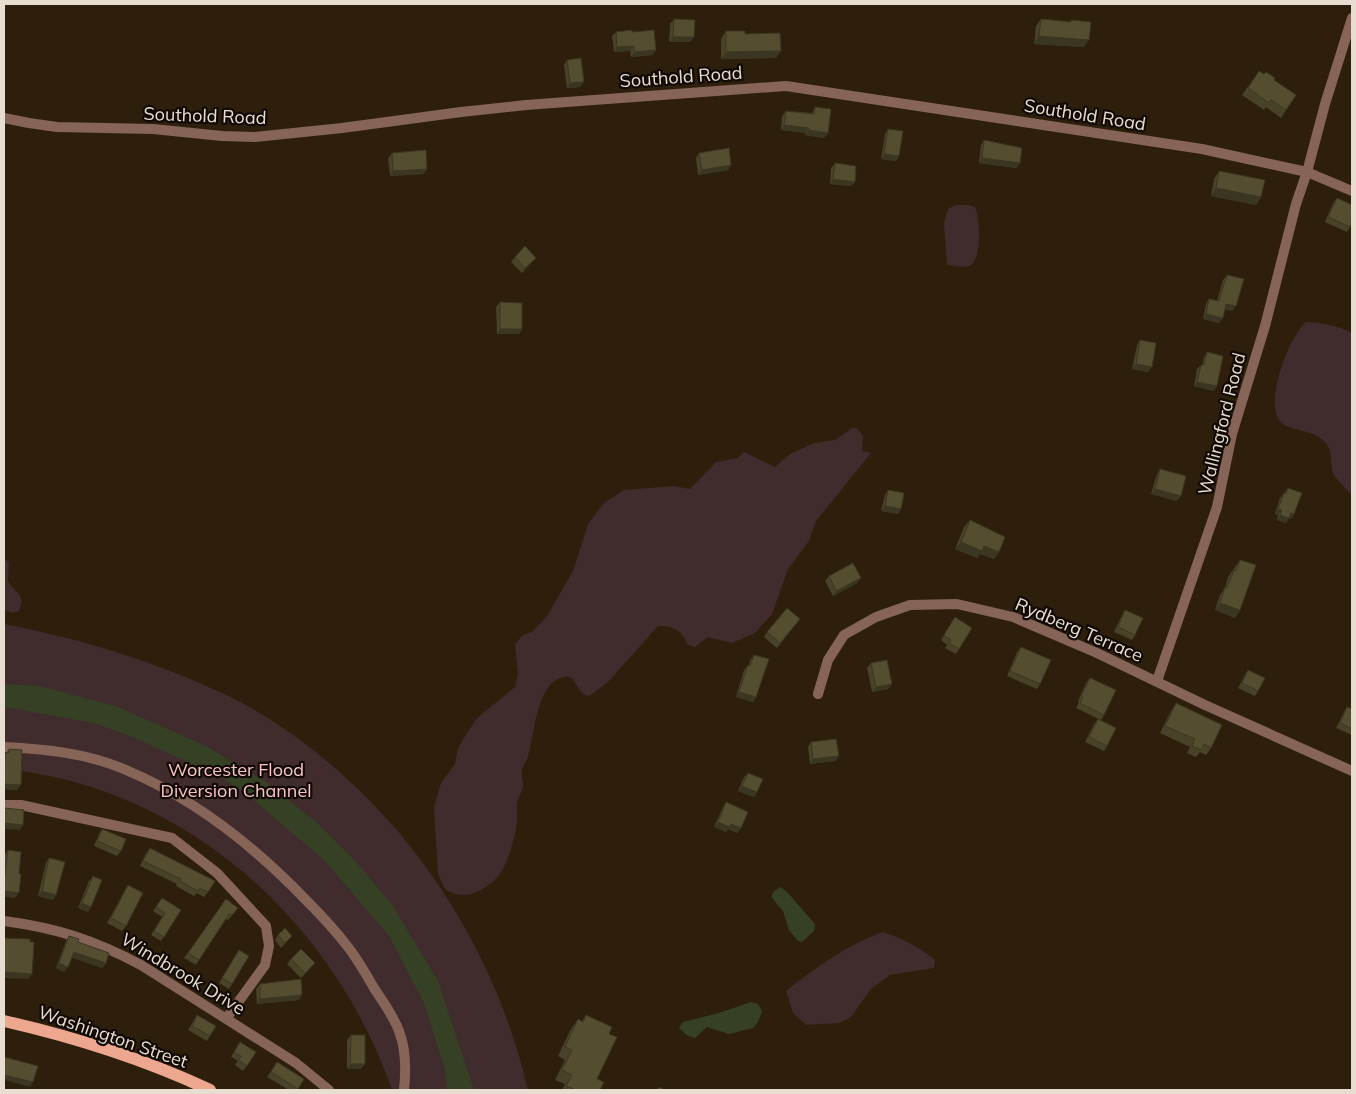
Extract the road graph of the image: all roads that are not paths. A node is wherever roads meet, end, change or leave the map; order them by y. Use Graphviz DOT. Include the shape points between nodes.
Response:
graph roads {
  1 [pos="1352,18"];
  2 [pos="1350,33"];
  3 [pos="4,118"];
  4 [pos="1307,172"];
  5 [pos="1352,191"];
  6 [pos="1156,681"];
  7 [pos="818,694"];
  8 [pos="4,747"];
  9 [pos="1352,771"];
  10 [pos="4,805"];
  11 [pos="4,921"];
  12 [pos="226,1019"];
  13 [pos="4,1021"];
  14 [pos="210,1090"];
  15 [pos="329,1090"];
  16 [pos="404,1090"];
  1 -- 2 [label="street, Wallingford Road"];
  2 -- 4 [label="street, Wallingford Road" via="1325,104"];
  3 -- 4 [label="street, Southold Road" via="58,127 154,128 256,137 508,107 786,86 1202,149"];
  4 -- 5 [label="street, Southold Road"];
  4 -- 6 [label="street, Wallingford Road" via="1232,434 1217,507"];
  6 -- 7 [label="street, Rydberg Terrace" via="1013,617 957,604 910,605 876,617 844,636 828,660"];
  6 -- 9 [label="street, Rydberg Terrace"];
  8 -- 16 [label="street" via="77,755 124,769 215,819 258,852 336,932 360,965 399,1031 405,1060"];
  10 -- 12 [label="street" via="20,805 172,838 217,873 266,926 270,946 265,965"];
  11 -- 12 [label="street, Windbrook Drive" via="64,932 104,946 141,965"];
  12 -- 15 [label="street, Windbrook Drive" via="296,1063"];
  13 -- 14 [label="main road, Washington Street" via="114,1052"];
}
